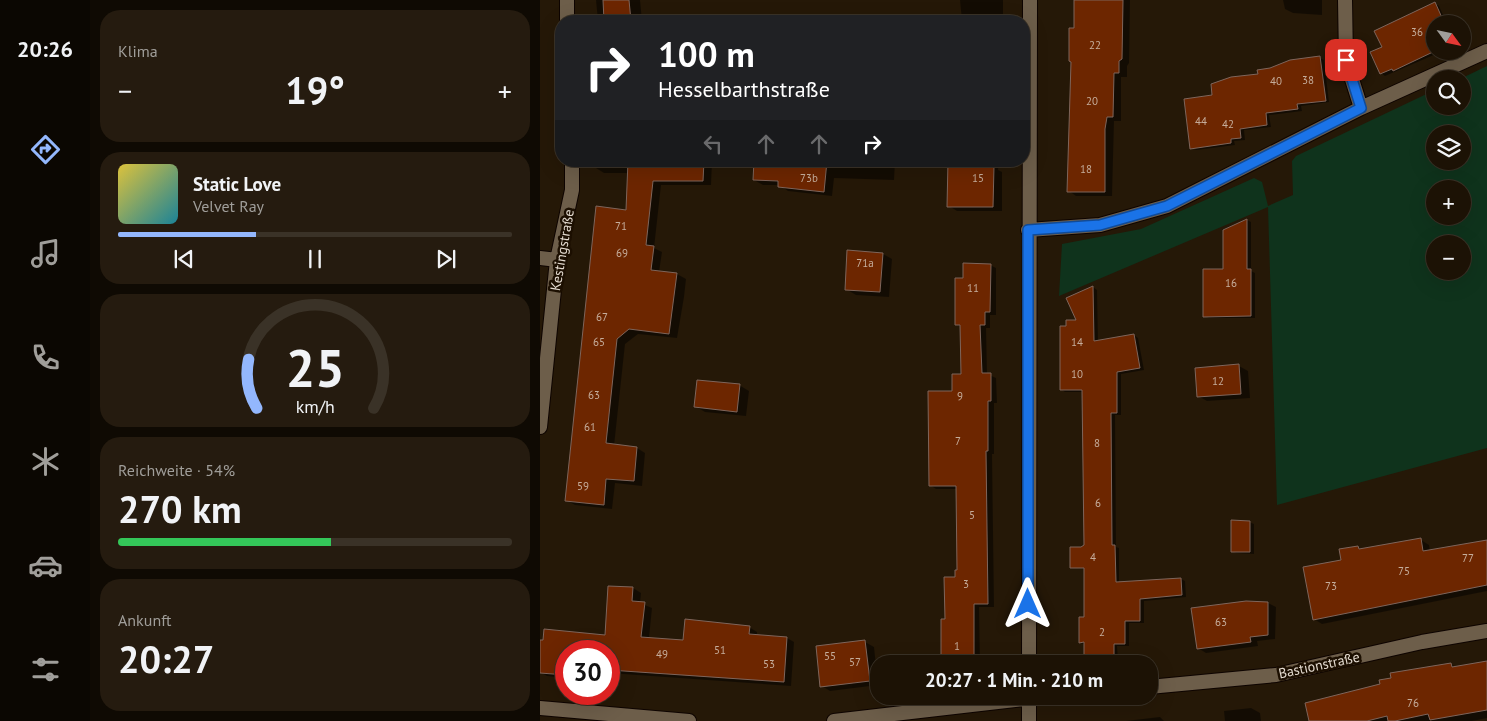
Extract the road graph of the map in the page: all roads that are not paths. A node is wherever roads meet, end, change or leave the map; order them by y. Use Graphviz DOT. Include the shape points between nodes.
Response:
graph roads {
  1 [pos="567,0"];
  2 [pos="1030,0"];
  3 [pos="1345,0"];
  4 [pos="567,15"];
  5 [pos="1030,15"];
  6 [pos="1487,51"];
  7 [pos="1361,108"];
  8 [pos="572,167"];
  9 [pos="1029,167"];
  10 [pos="1028,230"];
  11 [pos="540,258"];
  12 [pos="557,260"];
  13 [pos="540,427"];
  14 [pos="1487,631"];
  15 [pos="1029,655"];
  16 [pos="1158,686"];
  17 [pos="964,705"];
  18 [pos="1029,705"];
  19 [pos="540,708"];
  20 [pos="689,721"];
  21 [pos="834,721"];
  22 [pos="1030,721"];
  1 -- 4 [label="street"];
  2 -- 5 [label="street"];
  3 -- 7 [label="street" via="1346,60"];
  6 -- 7 [label="street"];
  7 -- 10 [label="street" via="1167,206 1100,225"];
  8 -- 12 [label="street, Kestingstraße" via="572,190"];
  9 -- 10 [label="street"];
  10 -- 15 [label="street"];
  11 -- 12 [label="street"];
  12 -- 13 [label="street, Kestingstraße"];
  14 -- 16 [label="street, Bastionstraße" via="1422,642 1276,675"];
  17 -- 21 [label="street"];
  18 -- 22 [label="street"];
  19 -- 20 [label="street"];
}
